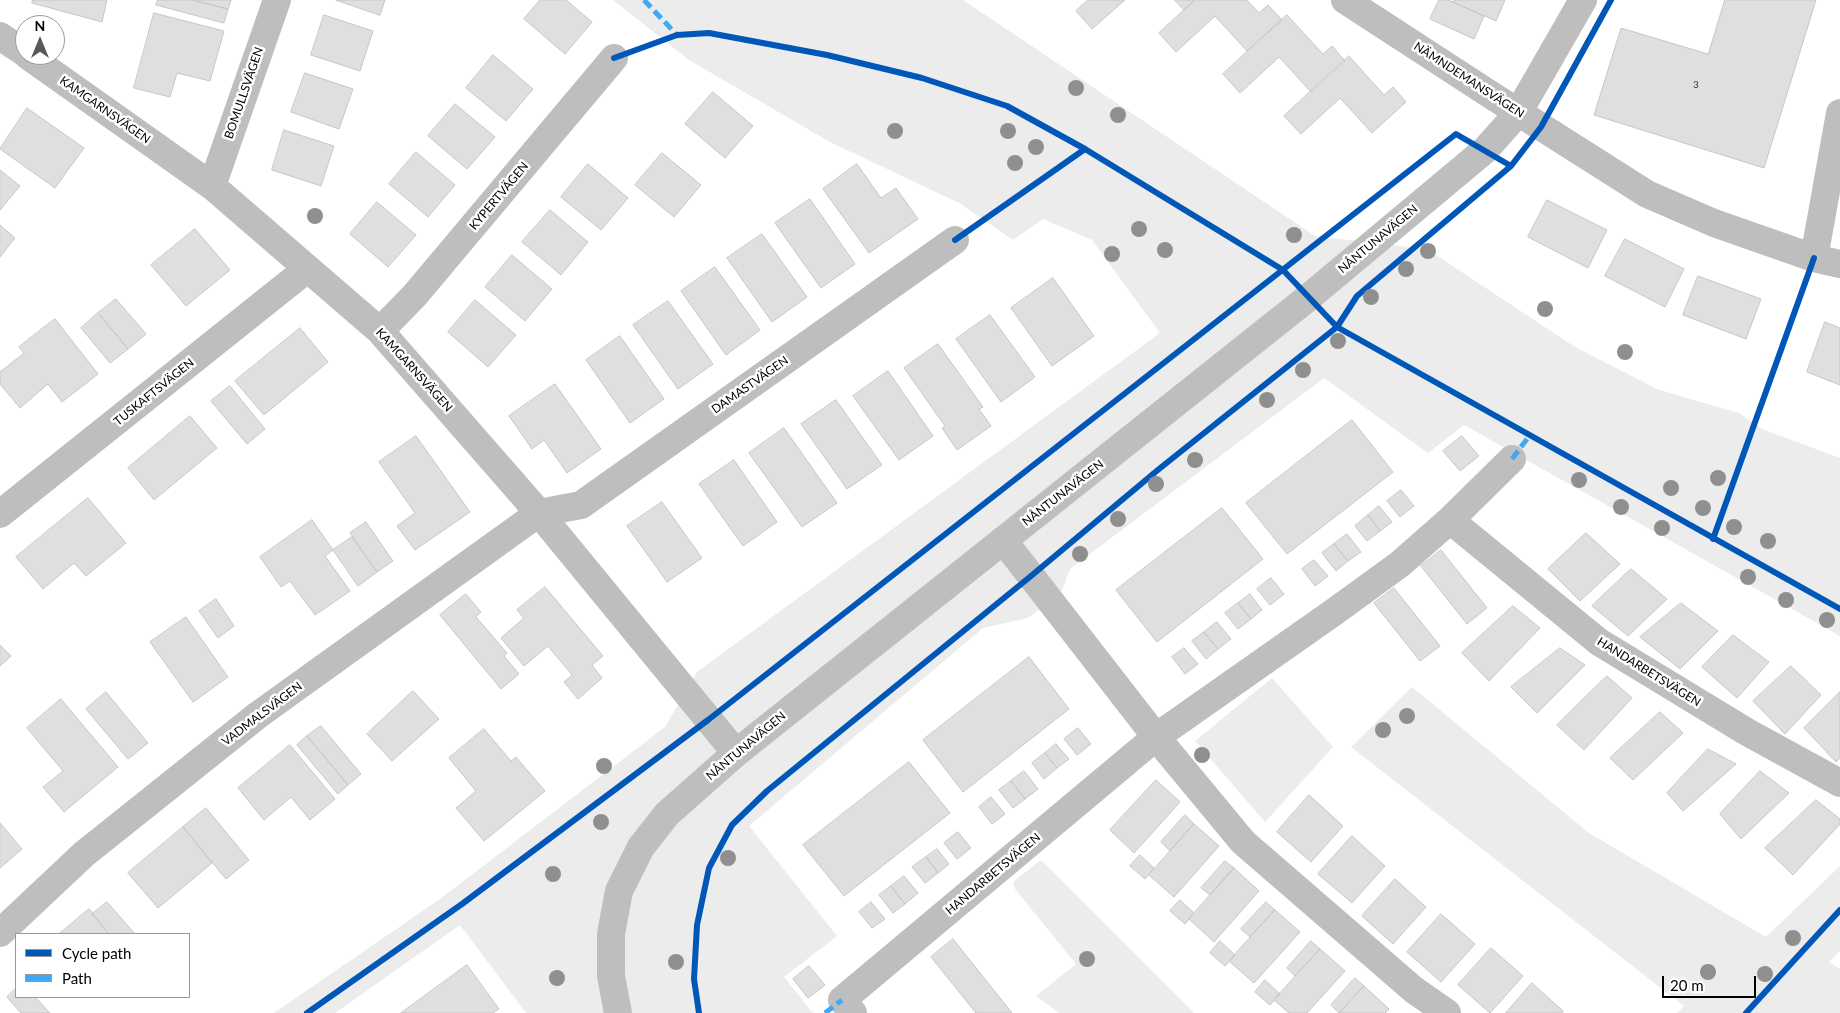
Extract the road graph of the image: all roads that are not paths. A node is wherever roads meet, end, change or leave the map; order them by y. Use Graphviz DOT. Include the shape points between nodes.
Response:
graph roads {
  1 [pos="277,0"];
  2 [pos="1345,0"];
  3 [pos="1583,0"];
  4 [pos="0,36"];
  5 [pos="15,46"];
  6 [pos="614,58"];
  7 [pos="42,65"];
  8 [pos="1518,112"];
  9 [pos="1840,114"];
  10 [pos="212,186"];
  11 [pos="955,240"];
  12 [pos="1827,261"];
  13 [pos="307,269"];
  14 [pos="380,331"];
  15 [pos="1512,459"];
  16 [pos="539,513"];
  17 [pos="0,514"];
  18 [pos="1450,520"];
  19 [pos="1003,540"];
  20 [pos="1156,737"];
  21 [pos="736,753"];
  22 [pos="1840,784"];
  23 [pos="0,933"];
  24 [pos="847,1007"];
  25 [pos="618,1013"];
  26 [pos="1447,1013"];
  1 -- 10 [label="street, BOMULLSVÄGEN"];
  2 -- 8 [label="street, NÄMNDEMANSVÄGEN"];
  3 -- 8 [label="street, NÅNTUNAVÄGEN"];
  4 -- 5 [label="street, KAMGARNSVÄGEN"];
  6 -- 14 [label="street, KYPERTVÄGEN" via="415,295"];
  7 -- 10 [label="street, KAMGARNSVÄGEN"];
  8 -- 12 [label="street, NÄMNDEMANSVÄGEN" via="1647,194 1714,223"];
  8 -- 19 [label="street, NÅNTUNAVÄGEN" via="1485,150 1309,297"];
  9 -- 12 [label="street"];
  10 -- 13 [label="street, KAMGARNSVÄGEN"];
  11 -- 16 [label="street, DAMASTVÄGEN" via="580,505"];
  13 -- 14 [label="street, KAMGARNSVÄGEN"];
  13 -- 17 [label="street, TUSKAFTSVÄGEN"];
  14 -- 16 [label="street, KAMGARNSVÄGEN"];
  15 -- 18 [label="street, HANDARBETSVÄGEN"];
  16 -- 21 [label="street, KAMGARNSVÄGEN"];
  16 -- 23 [label="street, VADMALSVÄGEN" via="258,715 84,854"];
  18 -- 20 [label="street, HANDARBETSVÄGEN" via="1400,564"];
  18 -- 22 [label="street, HANDARBETSVÄGEN" via="1599,642"];
  19 -- 20 [label="street"];
  19 -- 21 [label="street, NÅNTUNAVÄGEN"];
  20 -- 24 [label="street, HANDARBETSVÄGEN"];
  20 -- 26 [label="street" via="1243,842 1414,990"];
  21 -- 25 [label="street, NÅNTUNAVÄGEN" via="667,814 641,847 619,891 611,934 611,976"];
}
